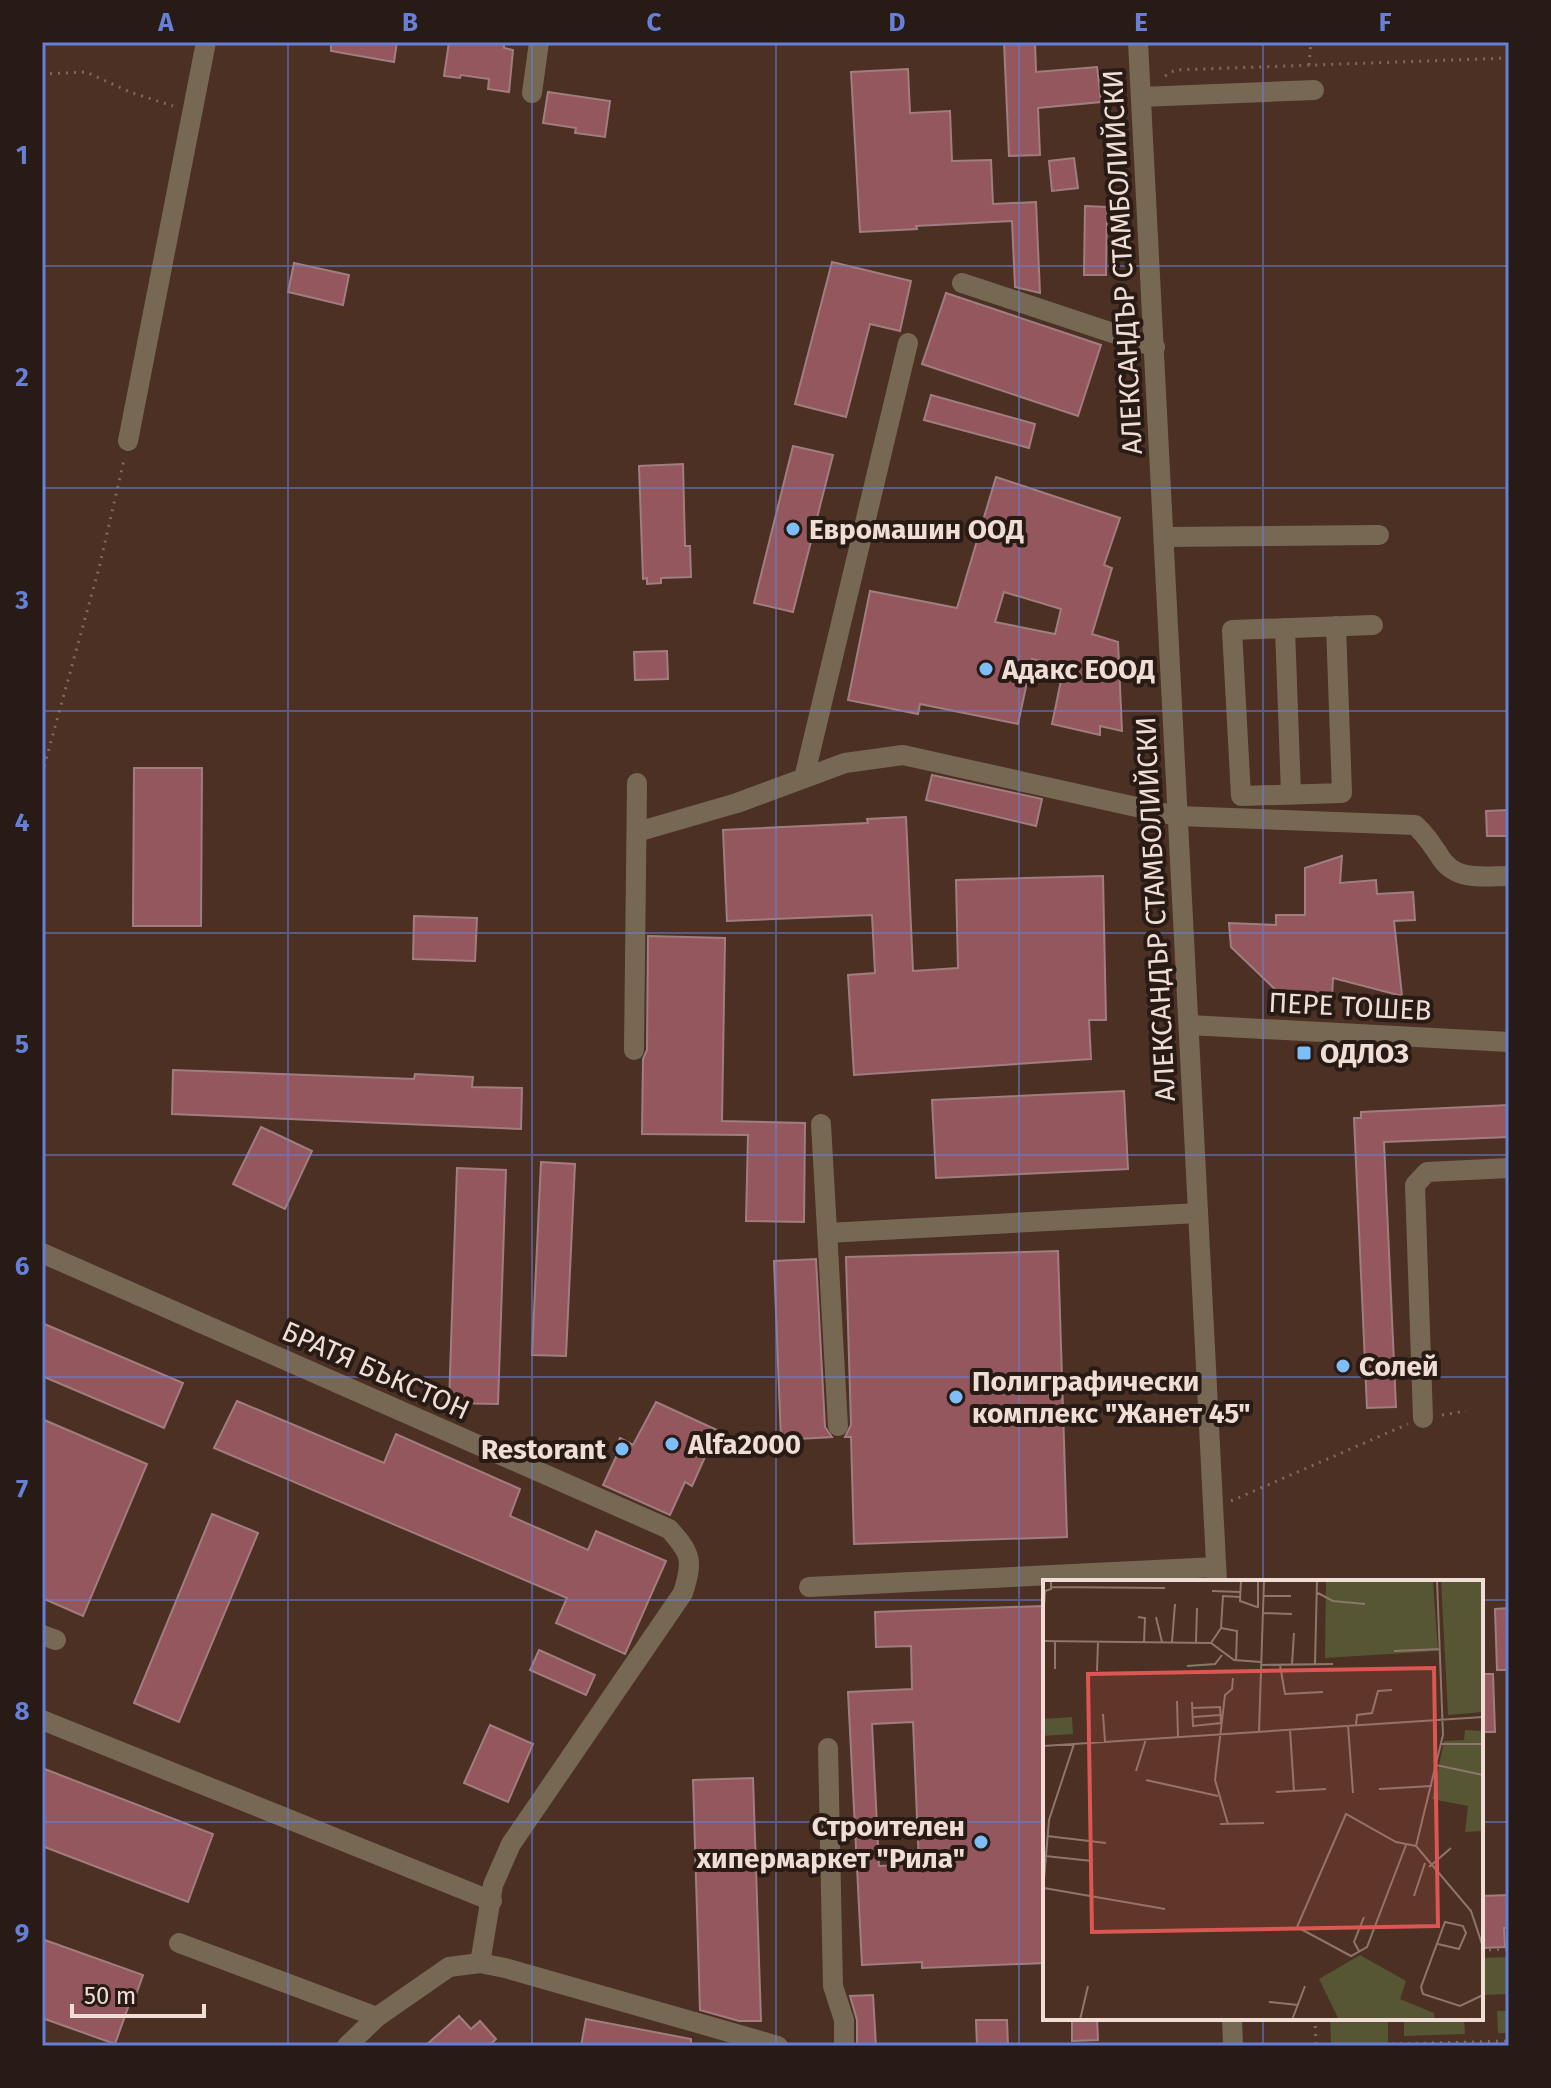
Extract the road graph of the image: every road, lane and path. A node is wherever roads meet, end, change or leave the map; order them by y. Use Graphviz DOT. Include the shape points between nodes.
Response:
graph roads {
  1 [pos="206,42"];
  2 [pos="539,42"];
  3 [pos="1138,42"];
  4 [pos="1311,42"];
  5 [pos="1509,58"];
  6 [pos="1309,65"];
  7 [pos="42,74"];
  8 [pos="1314,90"];
  9 [pos="532,93"];
  10 [pos="1165,96"];
  11 [pos="1141,97"];
  12 [pos="192,112"];
  13 [pos="962,283"];
  14 [pos="908,343"];
  15 [pos="1155,347"];
  16 [pos="128,441"];
  17 [pos="1379,535"];
  18 [pos="1165,537"];
  19 [pos="1373,625"];
  20 [pos="1336,626"];
  21 [pos="1285,628"];
  22 [pos="42,774"];
  23 [pos="804,778"];
  24 [pos="637,783"];
  25 [pos="1291,794"];
  26 [pos="1259,795"];
  27 [pos="1177,816"];
  28 [pos="1258,820"];
  29 [pos="637,832"];
  30 [pos="1509,876"];
  31 [pos="1189,1025"];
  32 [pos="1509,1042"];
  33 [pos="634,1050"];
  34 [pos="821,1124"];
  35 [pos="1509,1168"];
  36 [pos="1198,1213"];
  37 [pos="827,1233"];
  38 [pos="42,1253"];
  39 [pos="1466,1411"];
  40 [pos="1423,1418"];
  41 [pos="838,1426"];
  42 [pos="1214,1512"];
  43 [pos="1216,1574"];
  44 [pos="809,1587"];
  45 [pos="42,1720"];
  46 [pos="828,1748"];
  47 [pos="492,1901"];
  48 [pos="179,1943"];
  49 [pos="1509,1949"];
  50 [pos="1483,1950"];
  51 [pos="480,1963"];
  52 [pos="377,2017"];
  53 [pos="1232,2020"];
  54 [pos="1315,2020"];
  55 [pos="1509,2041"];
  56 [pos="352,2044"];
  57 [pos="778,2046"];
  58 [pos="844,2046"];
  59 [pos="1233,2046"];
  1 -- 12 [label="street"];
  2 -- 9 [label="street"];
  3 -- 11 [label="street, АЛЕКСАНДЪР СТАМБОЛИЙСКИ"];
  4 -- 6 [label="path"];
  5 -- 6 [label="path"];
  6 -- 10 [label="path" via="1175,70 1165,75"];
  7 -- 12 [label="path" via="86,72"];
  8 -- 10 [label="street"];
  10 -- 11 [label="street"];
  11 -- 15 [label="street, АЛЕКСАНДЪР СТАМБОЛИЙСКИ"];
  12 -- 16 [label="street"];
  13 -- 15 [label="street"];
  14 -- 23 [label="street"];
  15 -- 18 [label="street, АЛЕКСАНДЪР СТАМБОЛИЙСКИ"];
  16 -- 22 [label="path"];
  17 -- 18 [label="street"];
  18 -- 27 [label="street, АЛЕКСАНДЪР СТАМБОЛИЙСКИ"];
  19 -- 20 [label="street"];
  20 -- 21 [label="street"];
  20 -- 25 [label="street" via="1342,793"];
  21 -- 25 [label="street"];
  21 -- 26 [label="street" via="1232,630 1241,796"];
  23 -- 27 [label="street" via="845,763 903,755"];
  23 -- 29 [label="street"];
  24 -- 29 [label="street"];
  25 -- 26 [label="street"];
  26 -- 28 [label="street"];
  27 -- 28 [label="street"];
  27 -- 31 [label="street, АЛЕКСАНДЪР СТАМБОЛИЙСКИ"];
  28 -- 30 [label="street" via="1415,825 1450,870 1466,877"];
  29 -- 33 [label="street"];
  31 -- 32 [label="street, ПЕРЕ ТОШЕВ"];
  31 -- 36 [label="street, АЛЕКСАНДЪР СТАМБОЛИЙСКИ"];
  34 -- 37 [label="street"];
  35 -- 40 [label="street" via="1427,1172 1415,1185"];
  36 -- 37 [label="street"];
  36 -- 42 [label="street, АЛЕКСАНДЪР СТАМБОЛИЙСКИ"];
  37 -- 41 [label="street"];
  38 -- 47 [label="street, БРАТЯ БЪКСТОН" via="669,1529 684,1545 691,1567 683,1593 511,1844 493,1885"];
  39 -- 40 [label="path"];
  40 -- 42 [label="path" via="1257,1487"];
  42 -- 43 [label="street, АЛЕКСАНДЪР СТАМБОЛИЙСКИ"];
  43 -- 44 [label="street"];
  45 -- 47 [label="street"];
  46 -- 58 [label="street" via="833,1986 844,2020"];
  47 -- 51 [label="street, БРАТЯ БЪКСТОН"];
  48 -- 52 [label="street"];
  49 -- 50 [label="path"];
  51 -- 52 [label="street" via="449,1967"];
  51 -- 57 [label="street"];
  52 -- 56 [label="street"];
  53 -- 59 [label="street"];
  54 -- 55 [label="path" via="1316,2046"];
}
